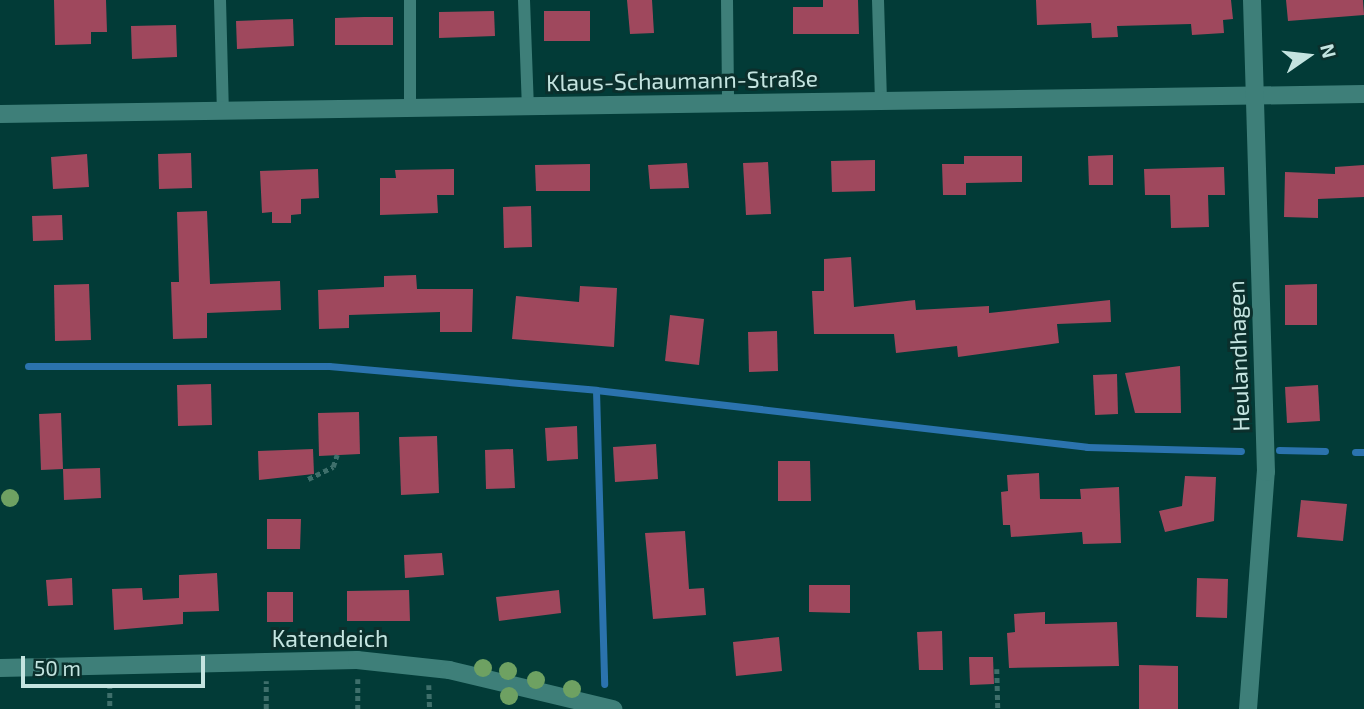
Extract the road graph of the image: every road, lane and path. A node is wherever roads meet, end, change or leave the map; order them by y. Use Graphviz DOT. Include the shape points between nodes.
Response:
graph roads {
  1 [pos="220,0"];
  2 [pos="410,0"];
  3 [pos="524,0"];
  4 [pos="727,0"];
  5 [pos="878,0"];
  6 [pos="1252,0"];
  7 [pos="1364,94"];
  8 [pos="1254,97"];
  9 [pos="881,102"];
  10 [pos="728,104"];
  11 [pos="528,107"];
  12 [pos="410,108"];
  13 [pos="223,111"];
  14 [pos="0,114"];
  15 [pos="337,455"];
  16 [pos="308,479"];
  17 [pos="357,660"];
  18 [pos="267,663"];
  19 [pos="0,668"];
  20 [pos="998,670"];
  21 [pos="266,709"];
  22 [pos="358,709"];
  23 [pos="611,709"];
  24 [pos="999,709"];
  25 [pos="1248,709"];
  1 -- 13 [label="lane"];
  2 -- 12 [label="lane"];
  3 -- 11 [label="lane"];
  4 -- 10 [label="lane"];
  5 -- 9 [label="lane"];
  6 -- 8 [label="street, Heulandhagen"];
  7 -- 8 [label="street, Klaus-Schaumann-Straße"];
  8 -- 9 [label="street, Klaus-Schaumann-Straße"];
  8 -- 25 [label="street, Heulandhagen" via="1266,472"];
  9 -- 10 [label="street, Klaus-Schaumann-Straße"];
  10 -- 11 [label="street, Klaus-Schaumann-Straße"];
  11 -- 12 [label="street, Klaus-Schaumann-Straße"];
  12 -- 13 [label="street, Klaus-Schaumann-Straße"];
  13 -- 14 [label="street, Klaus-Schaumann-Straße"];
  15 -- 16 [label="path" via="332,467"];
  17 -- 18 [label="street, Katendeich"];
  17 -- 22 [label="path"];
  17 -- 23 [label="street, Katendeich" via="449,670"];
  18 -- 19 [label="street, Katendeich"];
  18 -- 21 [label="path"];
  20 -- 24 [label="path"];
}
